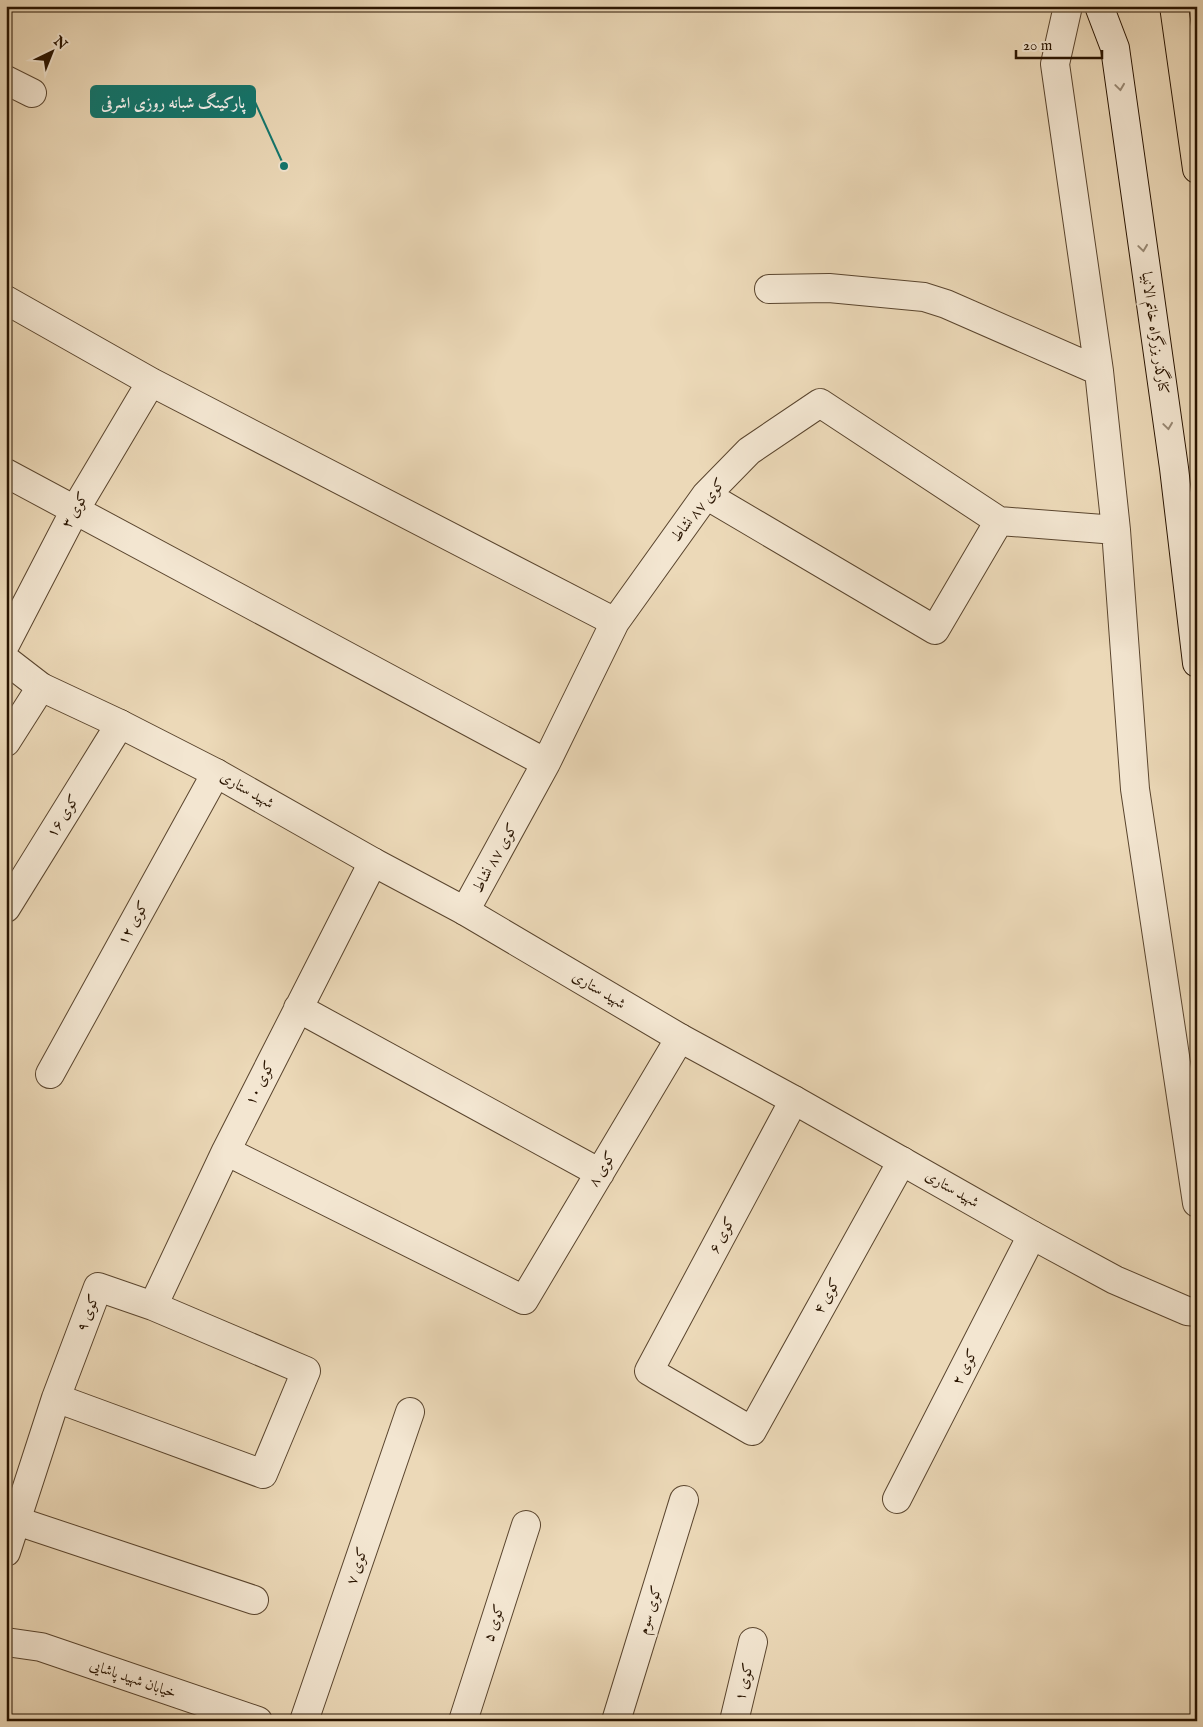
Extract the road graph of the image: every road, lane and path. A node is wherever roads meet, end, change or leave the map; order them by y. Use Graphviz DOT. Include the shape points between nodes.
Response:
graph roads {
  1 [pos="1068,6"];
  2 [pos="1099,6"];
  3 [pos="1174,6"];
  4 [pos="6,80"];
  5 [pos="32,94"];
  6 [pos="1197,169"];
  7 [pos="769,289"];
  8 [pos="6,300"];
  9 [pos="1099,372"];
  10 [pos="151,382"];
  11 [pos="6,473"];
  12 [pos="706,495"];
  13 [pos="75,510"];
  14 [pos="999,521"];
  15 [pos="1116,530"];
  16 [pos="615,622"];
  17 [pos="6,643"];
  18 [pos="6,660"];
  19 [pos="1197,663"];
  20 [pos="41,687"];
  21 [pos="120,724"];
  22 [pos="6,742"];
  23 [pos="546,763"];
  24 [pos="216,773"];
  25 [pos="373,862"];
  26 [pos="6,908"];
  27 [pos="466,911"];
  28 [pos="298,1008"];
  29 [pos="680,1038"];
  30 [pos="50,1074"];
  31 [pos="794,1100"];
  32 [pos="226,1151"];
  33 [pos="902,1161"];
  34 [pos="600,1173"];
  35 [pos="1197,1204"];
  36 [pos="1032,1234"];
  37 [pos="153,1306"];
  38 [pos="1197,1312"];
  39 [pos="56,1398"];
  40 [pos="410,1412"];
  41 [pos="752,1431"];
  42 [pos="897,1499"];
  43 [pos="684,1500"];
  44 [pos="17,1521"];
  45 [pos="526,1525"];
  46 [pos="6,1552"];
  47 [pos="254,1600"];
  48 [pos="6,1642"];
  49 [pos="753,1642"];
  50 [pos="258,1721"];
  51 [pos="304,1721"];
  52 [pos="463,1721"];
  53 [pos="616,1721"];
  54 [pos="734,1721"];
  1 -- 9 [label="street" via="1055,64"];
  2 -- 19 [label="street, کنارگذر بزرگراه خاتم الانبیا, one-way" via="1115,48 1174,468"];
  3 -- 6 [label="highway"];
  4 -- 5 [label="street"];
  7 -- 9 [label="street" via="829,288 924,297"];
  8 -- 10 [label="street"];
  9 -- 15 [label="street"];
  10 -- 13 [label="street, کوی ۳"];
  10 -- 16 [label="street"];
  11 -- 13 [label="street"];
  12 -- 14 [label="street, کوی ۸۷ نشاط" via="749,451 820,403"];
  12 -- 14 [label="street" via="935,630"];
  12 -- 16 [label="street, کوی ۸۷ نشاط"];
  13 -- 17 [label="street, کوی ۳"];
  13 -- 23 [label="street"];
  14 -- 15 [label="street, کوی ۸۷ نشاط"];
  15 -- 35 [label="street" via="1135,789"];
  16 -- 23 [label="street, کوی ۸۷ نشاط"];
  18 -- 20 [label="street, شهید ستاری"];
  20 -- 21 [label="street, شهید ستاری"];
  20 -- 22 [label="street"];
  21 -- 24 [label="street, شهید ستاری"];
  21 -- 26 [label="street, کوی ۱۶"];
  23 -- 27 [label="street, کوی ۸۷ نشاط"];
  24 -- 25 [label="street, شهید ستاری"];
  24 -- 30 [label="street, کوی ۱۲"];
  25 -- 27 [label="street, شهید ستاری"];
  25 -- 28 [label="street, کوی ۱۰"];
  27 -- 29 [label="street, شهید ستاری"];
  28 -- 32 [label="street, کوی ۱۰"];
  28 -- 34 [label="street"];
  29 -- 31 [label="street, شهید ستاری"];
  29 -- 34 [label="street, کوی ۸"];
  31 -- 33 [label="street, شهید ستاری"];
  31 -- 41 [label="street, کوی ۶" via="649,1371"];
  32 -- 34 [label="street, کوی ۸" via="524,1300"];
  32 -- 37 [label="street, کوی ۱۰"];
  33 -- 36 [label="street, شهید ستاری"];
  33 -- 41 [label="street, کوی ۴"];
  36 -- 38 [label="street, شهید ستاری" via="1115,1280 1186,1311"];
  36 -- 42 [label="street, کوی ۲"];
  37 -- 39 [label="street, کوی ۹" via="98,1287"];
  37 -- 39 [label="street, کوی ۹" via="306,1371 263,1474"];
  39 -- 44 [label="street, کوی ۹"];
  40 -- 51 [label="street, کوی ۷"];
  43 -- 53 [label="street, کوی سوم"];
  44 -- 46 [label="street, کوی ۹"];
  44 -- 47 [label="street"];
  45 -- 52 [label="street, کوی ۵"];
  48 -- 50 [label="street, خیابان شهید پاشایی" via="41,1647"];
  49 -- 54 [label="street, کوی ۱"];
}
